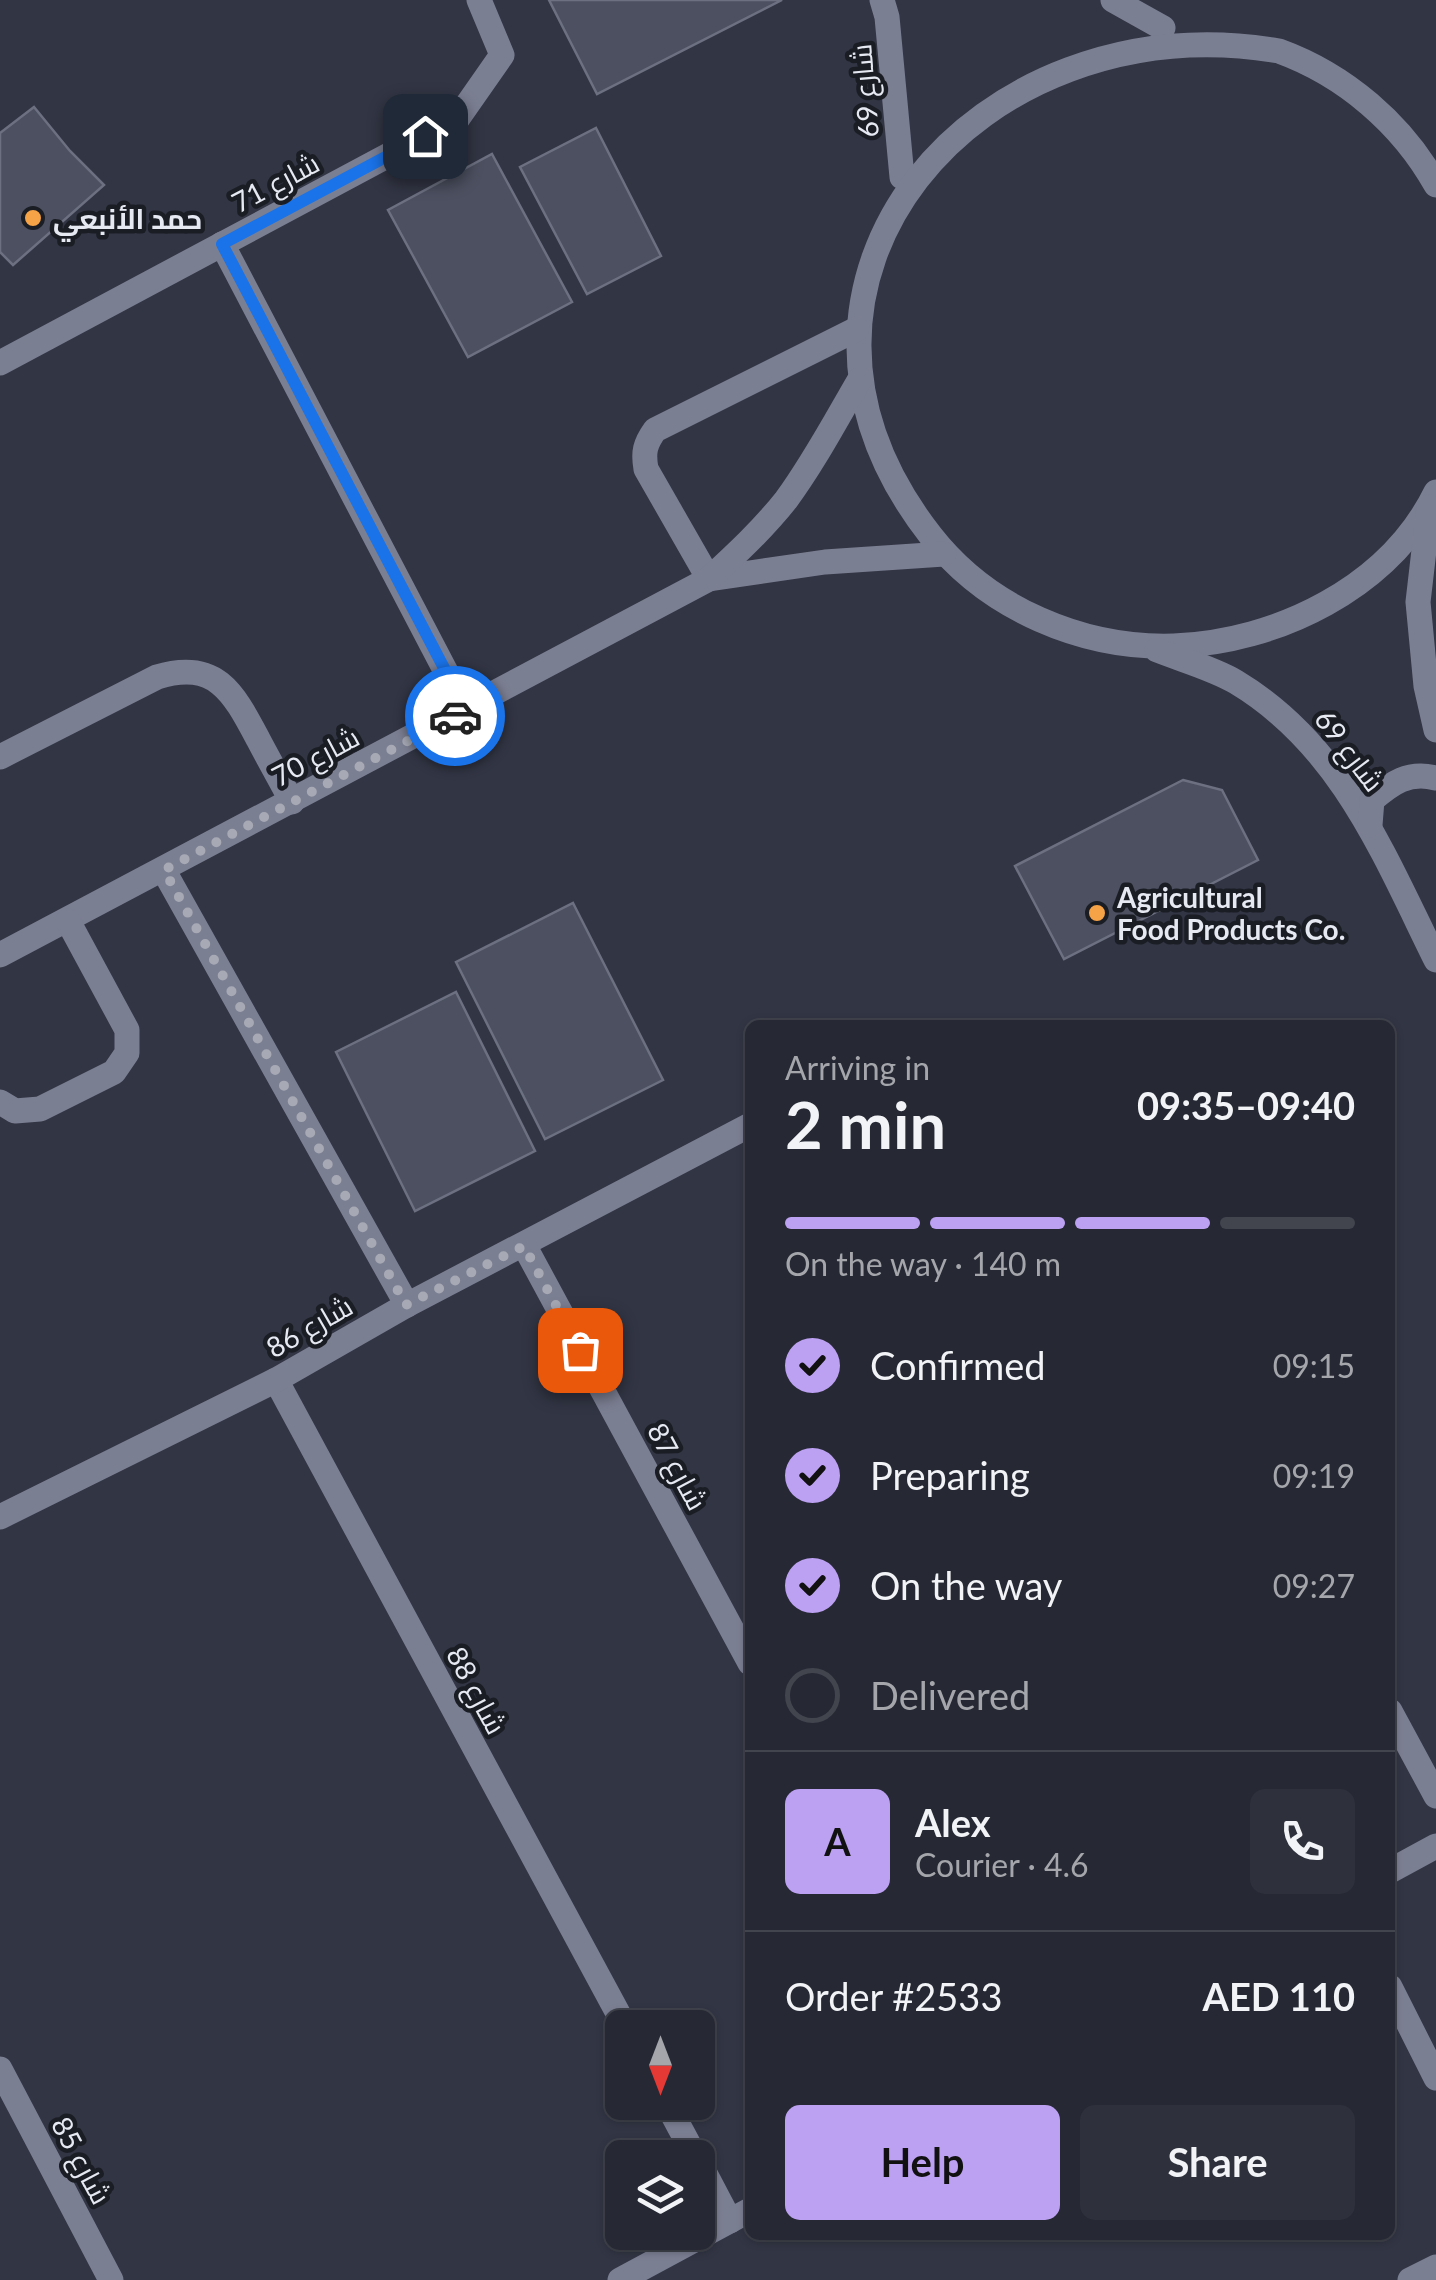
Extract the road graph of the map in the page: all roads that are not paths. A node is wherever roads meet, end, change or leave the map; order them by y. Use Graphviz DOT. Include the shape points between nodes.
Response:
graph roads {
  1 [pos="480,0"];
  2 [pos="882,0"];
  3 [pos="1113,0"];
  4 [pos="1163,28"];
  5 [pos="902,177"];
  6 [pos="1436,186"];
  7 [pos="222,244"];
  8 [pos="857,329"];
  9 [pos="0,362"];
  10 [pos="860,379"];
  11 [pos="1433,499"];
  12 [pos="944,554"];
  13 [pos="710,579"];
  14 [pos="1148,647"];
  15 [pos="466,710"];
  16 [pos="1436,730"];
  17 [pos="0,757"];
  18 [pos="1436,778"];
  19 [pos="292,802"];
  20 [pos="1370,826"];
  21 [pos="164,870"];
  22 [pos="68,921"];
  23 [pos="0,955"];
  24 [pos="1436,960"];
  25 [pos="0,1102"];
  26 [pos="745,1128"];
  27 [pos="524,1246"];
  28 [pos="406,1305"];
  29 [pos="276,1380"];
  30 [pos="0,1517"];
  31 [pos="745,1653"];
  32 [pos="1395,1720"];
  33 [pos="1436,1796"];
  34 [pos="1436,1846"];
  35 [pos="1395,1869"];
  36 [pos="1395,1997"];
  37 [pos="616,2010"];
  38 [pos="1436,2078"];
  39 [pos="3,2082"];
  40 [pos="715,2183"];
  41 [pos="740,2216"];
  42 [pos="1436,2267"];
  43 [pos="111,2280"];
  44 [pos="620,2280"];
  45 [pos="1410,2280"];
  1 -- 7 [label="street, شارع 71" via="502,55 458,118"];
  2 -- 5 [label="street, شارع 69"];
  3 -- 4 [label="street"];
  4 -- 5 [label="street" via="1086,40 1022,66 951,116"];
  4 -- 6 [label="street" via="1236,36 1307,61 1369,102 1420,156"];
  5 -- 8 [label="street" via="869,250"];
  7 -- 9 [label="street, شارع 71"];
  7 -- 15 [label="street"];
  8 -- 10 [label="street"];
  8 -- 13 [label="street" via="656,430 646,442 646,469"];
  10 -- 12 [label="street" via="875,443 904,502"];
  10 -- 13 [label="street, شارع 70" via="784,502"];
  11 -- 14 [label="street" via="1388,557 1336,598 1277,628 1213,644"];
  11 -- 16 [label="street" via="1418,602"];
  12 -- 13 [label="street, شارع 70"];
  12 -- 14 [label="street" via="1038,620"];
  13 -- 15 [label="street, شارع 70"];
  14 -- 20 [label="street, شارع 69" via="1232,680 1285,715"];
  15 -- 19 [label="street, شارع 70"];
  17 -- 19 [label="street" via="156,677 202,673 224,684 238,702"];
  18 -- 20 [label="street" via="1395,780 1372,800"];
  19 -- 21 [label="street, شارع 70"];
  20 -- 24 [label="street, شارع 69"];
  21 -- 22 [label="street, شارع 70"];
  21 -- 28 [label="street"];
  22 -- 23 [label="street, شارع 70"];
  22 -- 25 [label="street" via="127,1030 127,1053 114,1072 40,1110 14,1111"];
  26 -- 27 [label="street, شارع 86"];
  27 -- 28 [label="street, شارع 86"];
  27 -- 31 [label="street, شارع 87"];
  28 -- 29 [label="street, شارع 86"];
  29 -- 30 [label="street, شارع 86"];
  29 -- 37 [label="street, شارع 88"];
  32 -- 33 [label="street"];
  34 -- 35 [label="street"];
  36 -- 38 [label="street"];
  39 -- 43 [label="street, شارع 85"];
  40 -- 41 [label="street"];
  41 -- 44 [label="street"];
  42 -- 45 [label="street"];
}
